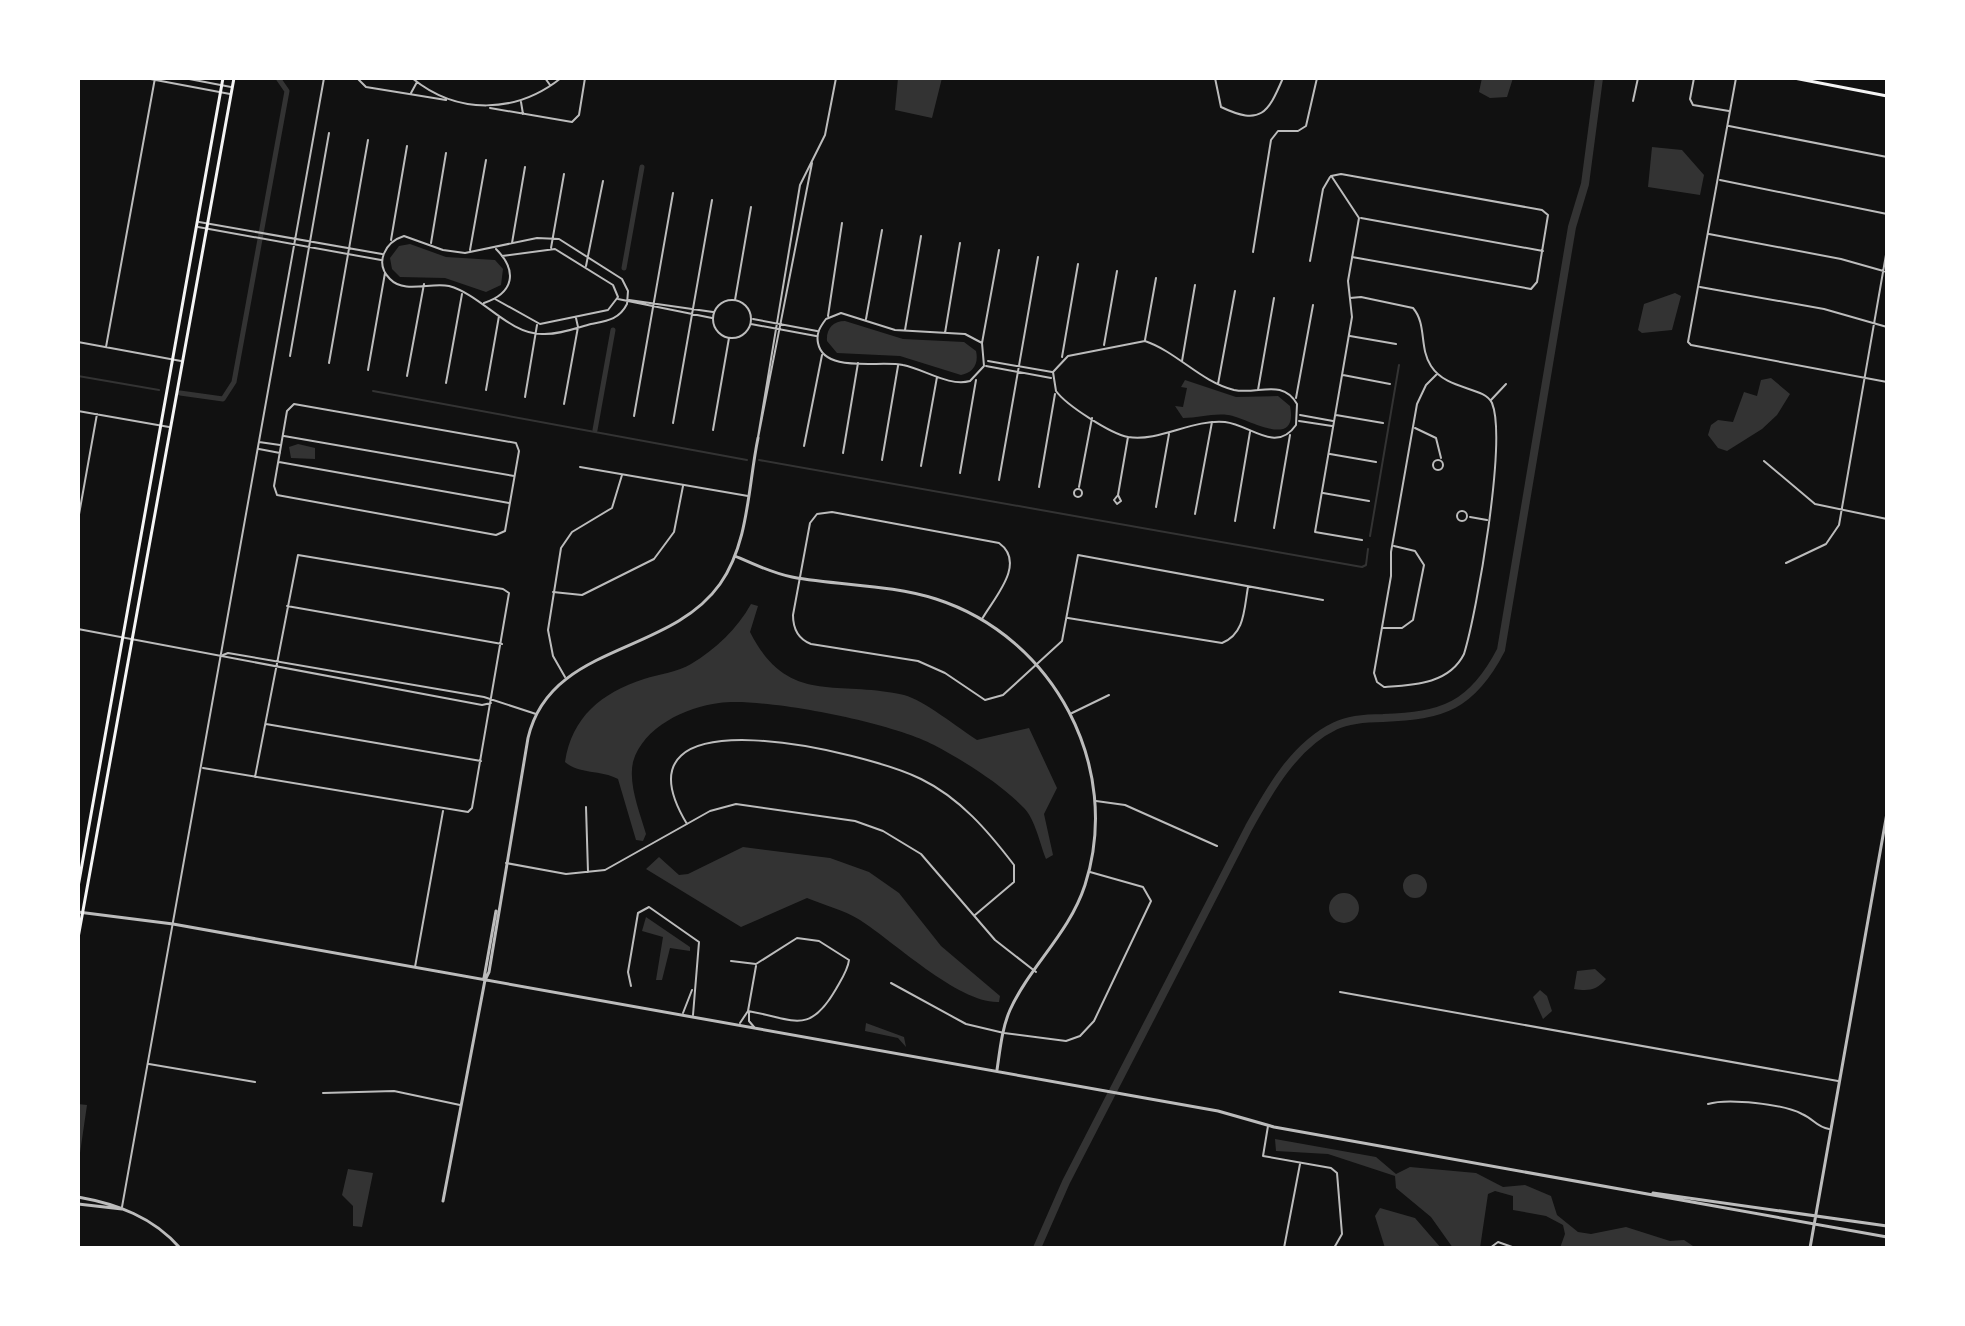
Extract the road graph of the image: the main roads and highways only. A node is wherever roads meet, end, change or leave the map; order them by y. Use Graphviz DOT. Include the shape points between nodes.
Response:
graph roads {
  1 [pos="223,78"];
  2 [pos="234,78"];
  3 [pos="1794,78"];
  4 [pos="1887,96"];
  5 [pos="79,872"];
  6 [pos="78,887"];
  7 [pos="80,912"];
  8 [pos="78,938"];
  1 -- 5 [label="main road"];
  2 -- 7 [label="main road"];
  3 -- 4 [label="main road"];
  5 -- 6 [label="main road"];
  7 -- 8 [label="main road"];
}
